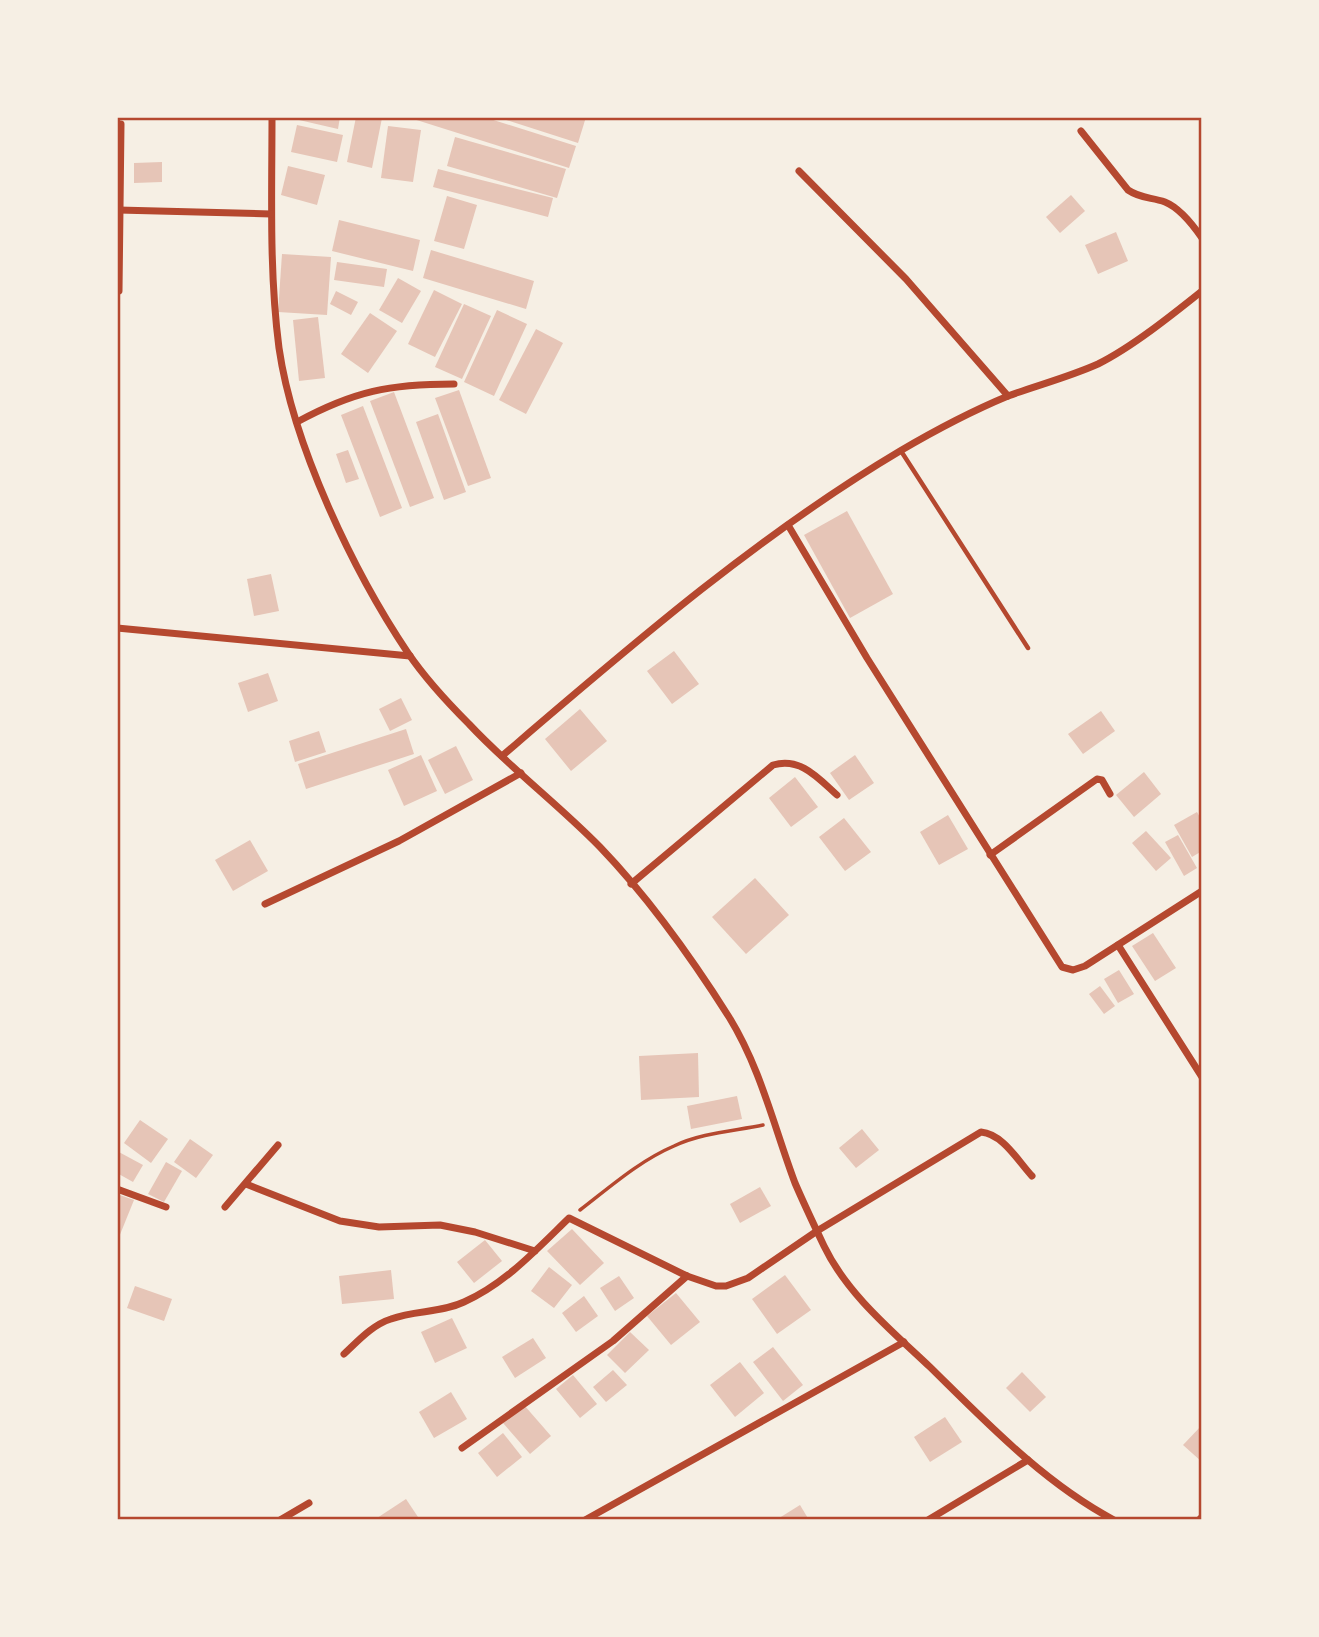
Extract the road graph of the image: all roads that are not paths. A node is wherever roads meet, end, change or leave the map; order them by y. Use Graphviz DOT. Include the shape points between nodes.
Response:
graph roads {
  1 [pos="272,117"];
  2 [pos="121,124"];
  3 [pos="1081,131"];
  4 [pos="799,171"];
  5 [pos="119,210"];
  6 [pos="271,214"];
  7 [pos="1202,238"];
  8 [pos="119,291"];
  9 [pos="1202,291"];
  10 [pos="454,384"];
  11 [pos="1008,397"];
  12 [pos="297,422"];
  13 [pos="901,450"];
  14 [pos="788,525"];
  15 [pos="117,628"];
  16 [pos="1028,648"];
  17 [pos="410,656"];
  18 [pos="502,756"];
  19 [pos="521,773"];
  20 [pos="1110,794"];
  21 [pos="836,795"];
  22 [pos="990,855"];
  23 [pos="631,884"];
  24 [pos="1202,891"];
  25 [pos="265,904"];
  26 [pos="1118,945"];
  27 [pos="1202,1077"];
  28 [pos="278,1145"];
  29 [pos="1032,1177"];
  30 [pos="246,1184"];
  31 [pos="117,1189"];
  32 [pos="166,1207"];
  33 [pos="225,1207"];
  34 [pos="817,1231"];
  35 [pos="535,1251"];
  36 [pos="687,1276"];
  37 [pos="904,1342"];
  38 [pos="344,1354"];
  39 [pos="462,1448"];
  40 [pos="1028,1460"];
  41 [pos="309,1503"];
  42 [pos="280,1520"];
  43 [pos="585,1520"];
  44 [pos="928,1520"];
  45 [pos="1114,1520"];
  1 -- 6 [label="street"];
  2 -- 5 [label="street"];
  3 -- 7 [label="street" via="1128,190 1138,197 1168,203"];
  4 -- 11 [label="street" via="906,279"];
  5 -- 6 [label="street"];
  5 -- 8 [label="street"];
  6 -- 12 [label="street" via="275,312 286,385"];
  9 -- 11 [label="street" via="1100,363"];
  10 -- 12 [label="street" via="407,384 358,394"];
  11 -- 13 [label="street"];
  12 -- 17 [label="street" via="355,563"];
  13 -- 14 [label="street"];
  13 -- 16 [label="lane"];
  14 -- 18 [label="street" via="642,636"];
  14 -- 22 [label="street"];
  15 -- 17 [label="street"];
  17 -- 18 [label="street"];
  18 -- 19 [label="street"];
  19 -- 23 [label="street" via="603,850"];
  19 -- 25 [label="street" via="399,841"];
  20 -- 22 [label="street" via="1097,779"];
  21 -- 23 [label="street" via="803,766 773,765"];
  22 -- 26 [label="street" via="1062,967 1085,967"];
  23 -- 34 [label="street" via="731,1020 751,1058"];
  24 -- 26 [label="street"];
  26 -- 27 [label="street"];
  28 -- 30 [label="street"];
  29 -- 34 [label="street" via="998,1137 981,1132"];
  30 -- 33 [label="street"];
  30 -- 35 [label="street" via="340,1221 379,1227 440,1225"];
  31 -- 32 [label="street"];
  34 -- 36 [label="street" via="739,1283 720,1286"];
  34 -- 37 [label="street" via="847,1282"];
  35 -- 36 [label="street" via="569,1218"];
  35 -- 38 [label="street" via="473,1298 443,1310 388,1320"];
  36 -- 39 [label="street" via="613,1341"];
  37 -- 40 [label="street"];
  37 -- 43 [label="street"];
  40 -- 44 [label="street"];
  40 -- 45 [label="street"];
  41 -- 42 [label="street"];
}
